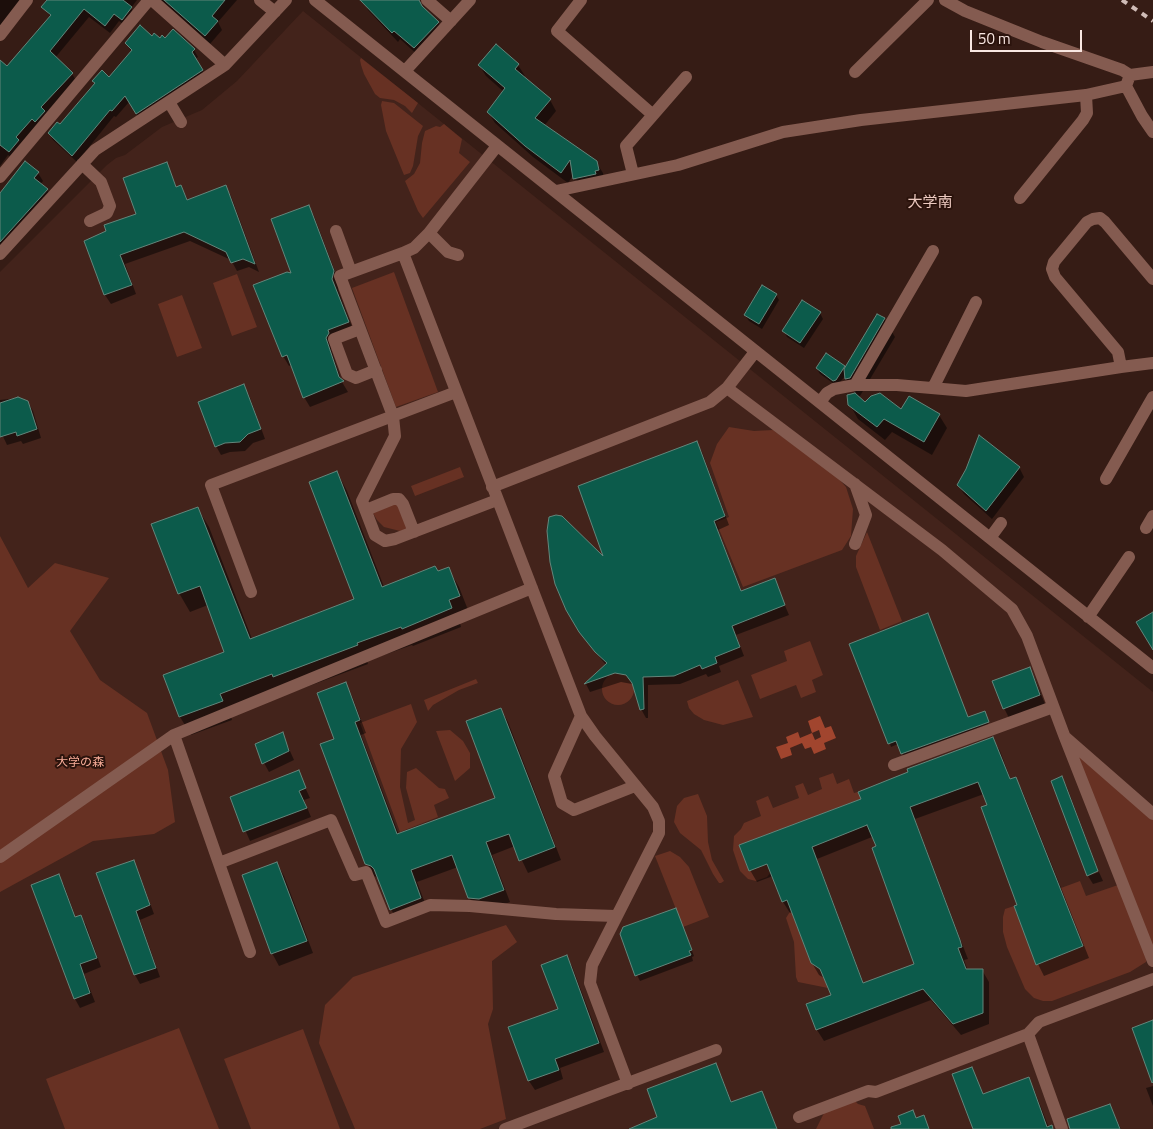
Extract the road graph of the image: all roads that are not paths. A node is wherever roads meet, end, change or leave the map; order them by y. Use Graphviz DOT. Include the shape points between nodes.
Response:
graph roads {
  1 [pos="27,0"];
  2 [pos="151,0"];
  3 [pos="260,0"];
  4 [pos="286,0"];
  5 [pos="315,0"];
  6 [pos="427,0"];
  7 [pos="470,0"];
  8 [pos="581,0"];
  9 [pos="928,0"];
  10 [pos="945,0"];
  11 [pos="275,12"];
  12 [pos="451,21"];
  13 [pos="0,35"];
  14 [pos="225,65"];
  15 [pos="405,70"];
  16 [pos="855,72"];
  17 [pos="1153,72"];
  18 [pos="686,76"];
  19 [pos="1128,81"];
  20 [pos="1086,95"];
  21 [pos="169,102"];
  22 [pos="653,115"];
  23 [pos="181,122"];
  24 [pos="1153,132"];
  25 [pos="497,146"];
  26 [pos="82,164"];
  27 [pos="633,174"];
  28 [pos="0,177"];
  29 [pos="556,191"];
  30 [pos="1020,198"];
  31 [pos="90,221"];
  32 [pos="336,231"];
  33 [pos="429,233"];
  34 [pos="933,251"];
  35 [pos="403,253"];
  36 [pos="0,254"];
  37 [pos="458,255"];
  38 [pos="351,272"];
  39 [pos="1153,279"];
  40 [pos="976,302"];
  41 [pos="360,329"];
  42 [pos="756,352"];
  43 [pos="1153,363"];
  44 [pos="1121,367"];
  45 [pos="376,370"];
  46 [pos="855,385"];
  47 [pos="727,388"];
  48 [pos="933,388"];
  49 [pos="456,392"];
  50 [pos="1153,396"];
  51 [pos="820,402"];
  52 [pos="393,416"];
  53 [pos="1106,479"];
  54 [pos="855,484"];
  55 [pos="492,487"];
  56 [pos="497,500"];
  57 [pos="366,510"];
  58 [pos="1153,516"];
  59 [pos="1001,523"];
  60 [pos="1146,528"];
  61 [pos="414,532"];
  62 [pos="990,538"];
  63 [pos="855,544"];
  64 [pos="1130,557"];
  65 [pos="532,588"];
  66 [pos="252,592"];
  67 [pos="1088,617"];
  68 [pos="1153,668"];
  69 [pos="1053,707"];
  70 [pos="582,716"];
  71 [pos="174,735"];
  72 [pos="1064,735"];
  73 [pos="894,765"];
  74 [pos="635,786"];
  75 [pos="1153,814"];
  76 [pos="0,857"];
  77 [pos="218,863"];
  78 [pos="615,916"];
  79 [pos="250,952"];
  80 [pos="1153,961"];
  81 [pos="1153,979"];
  82 [pos="1028,1034"];
  83 [pos="716,1050"];
  84 [pos="628,1084"];
  85 [pos="799,1117"];
  86 [pos="512,1128"];
  87 [pos="1062,1129"];
  1 -- 13 [label="street"];
  2 -- 14 [label="street"];
  2 -- 28 [label="street" via="107,45 34,142"];
  3 -- 11 [label="street"];
  4 -- 11 [label="street"];
  5 -- 15 [label="street"];
  6 -- 12 [label="street"];
  7 -- 12 [label="street"];
  8 -- 22 [label="street" via="557,31"];
  9 -- 16 [label="street"];
  10 -- 19 [label="street" via="1042,42 1122,70"];
  11 -- 14 [label="street"];
  12 -- 15 [label="street"];
  14 -- 21 [label="street"];
  15 -- 25 [label="street"];
  17 -- 19 [label="street"];
  18 -- 22 [label="street"];
  19 -- 20 [label="street"];
  19 -- 24 [label="street" via="1142,116"];
  20 -- 27 [label="street" via="783,132 678,165"];
  20 -- 30 [label="street" via="1087,113 1083,120"];
  21 -- 23 [label="street"];
  21 -- 26 [label="street" via="95,150"];
  22 -- 27 [label="street" via="626,146"];
  25 -- 29 [label="street"];
  25 -- 33 [label="street"];
  26 -- 31 [label="street" via="101,182 110,206 107,213"];
  26 -- 36 [label="street"];
  27 -- 29 [label="street"];
  29 -- 42 [label="street"];
  32 -- 38 [label="street"];
  33 -- 35 [label="street" via="414,248"];
  33 -- 37 [label="street" via="448,252"];
  34 -- 46 [label="street"];
  35 -- 38 [label="street"];
  35 -- 49 [label="street"];
  38 -- 41 [label="street" via="340,276"];
  39 -- 44 [label="street" via="1100,218 1087,222 1054,262 1055,277 1118,352"];
  40 -- 48 [label="street"];
  41 -- 45 [label="street"];
  41 -- 45 [label="street" via="334,339 347,374 356,378"];
  42 -- 47 [label="street"];
  42 -- 51 [label="street"];
  43 -- 44 [label="street"];
  44 -- 48 [label="street" via="974,390"];
  45 -- 52 [label="street"];
  46 -- 48 [label="street"];
  46 -- 51 [label="street" via="834,389"];
  47 -- 54 [label="street"];
  47 -- 55 [label="street" via="710,402"];
  49 -- 52 [label="street"];
  49 -- 55 [label="street"];
  50 -- 53 [label="street"];
  51 -- 62 [label="street"];
  52 -- 57 [label="street" via="395,436 362,501"];
  52 -- 66 [label="street" via="211,485"];
  54 -- 63 [label="street" via="866,515"];
  54 -- 69 [label="street" via="942,550 1012,609 1027,636"];
  55 -- 56 [label="street"];
  56 -- 61 [label="street"];
  56 -- 65 [label="street"];
  57 -- 61 [label="street" via="375,535 385,541"];
  57 -- 61 [label="street" via="399,499"];
  58 -- 60 [label="street"];
  59 -- 62 [label="street"];
  62 -- 67 [label="street"];
  64 -- 67 [label="street"];
  65 -- 70 [label="street"];
  65 -- 71 [label="street"];
  67 -- 68 [label="street"];
  69 -- 72 [label="street"];
  69 -- 73 [label="street"];
  70 -- 74 [label="street"];
  70 -- 74 [label="street" via="554,776 562,803 574,810"];
  71 -- 76 [label="street"];
  71 -- 77 [label="street"];
  72 -- 75 [label="street"];
  72 -- 80 [label="street"];
  74 -- 78 [label="street" via="653,807 659,833"];
  77 -- 78 [label="street" via="331,820 354,875 366,872 386,922 430,905"];
  77 -- 79 [label="street"];
  78 -- 84 [label="street" via="592,965 590,983"];
  81 -- 82 [label="street" via="1039,1022"];
  82 -- 85 [label="street" via="876,1092 868,1091"];
  82 -- 87 [label="street"];
  83 -- 84 [label="street"];
  84 -- 86 [label="street"];
}
